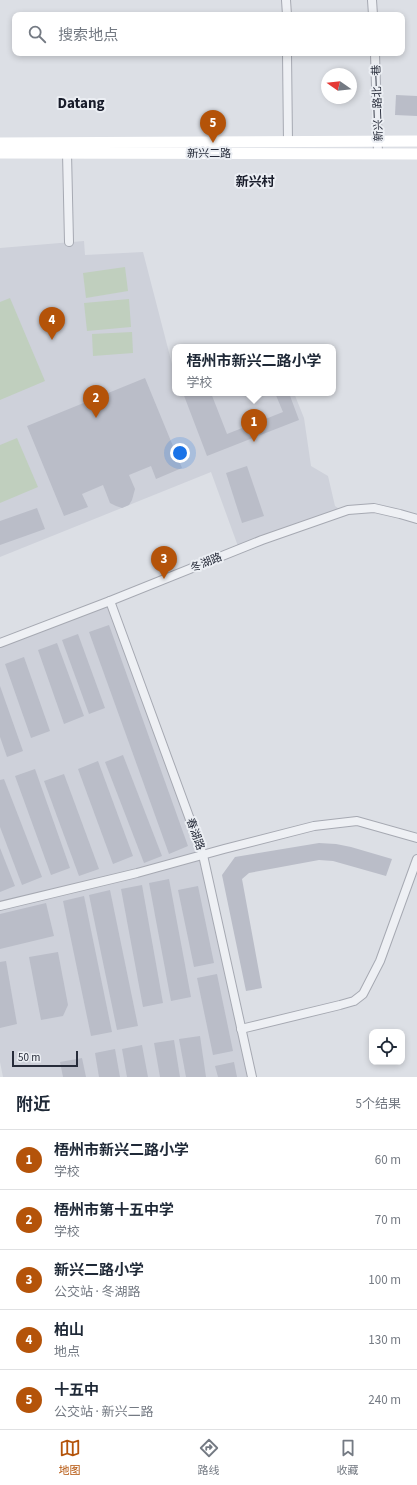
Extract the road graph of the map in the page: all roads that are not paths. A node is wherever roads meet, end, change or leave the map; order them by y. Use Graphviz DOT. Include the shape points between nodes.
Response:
graph roads {
  1 [pos="286,0"];
  2 [pos="372,0"];
  3 [pos="286,12"];
  4 [pos="373,12"];
  5 [pos="287,56"];
  6 [pos="375,56"];
  7 [pos="417,141"];
  8 [pos="288,142"];
  9 [pos="379,142"];
  10 [pos="0,143"];
  11 [pos="0,153"];
  12 [pos="67,153"];
  13 [pos="378,154"];
  14 [pos="417,154"];
  15 [pos="69,242"];
  16 [pos="417,519"];
  17 [pos="110,600"];
  18 [pos="0,642"];
  19 [pos="417,838"];
  20 [pos="203,855"];
  21 [pos="417,859"];
  22 [pos="0,906"];
  23 [pos="241,1029"];
  24 [pos="252,1077"];
  1 -- 3 [label="street"];
  2 -- 4 [label="street"];
  5 -- 8 [label="street"];
  6 -- 9 [label="street, 新兴二路北一巷"];
  7 -- 9 [label="main road, 新兴二路"];
  8 -- 9 [label="main road, 新兴二路"];
  8 -- 10 [label="main road, 新兴二路"];
  9 -- 13 [label="street, 新兴二路北一巷"];
  11 -- 12 [label="main road, 新兴二路"];
  12 -- 13 [label="main road, 新兴二路"];
  12 -- 15 [label="street"];
  13 -- 14 [label="main road, 新兴二路"];
  16 -- 17 [label="street, 冬湖路" via="374,508 348,510 262,540"];
  17 -- 18 [label="street, 冬湖路"];
  17 -- 20 [label="street, 春湖路"];
  19 -- 20 [label="street" via="356,821 314,826"];
  20 -- 22 [label="street" via="137,874"];
  20 -- 23 [label="street, 春湖路"];
  21 -- 23 [label="street" via="380,961 363,994 354,1001"];
  23 -- 24 [label="street, 春湖路"];
}
